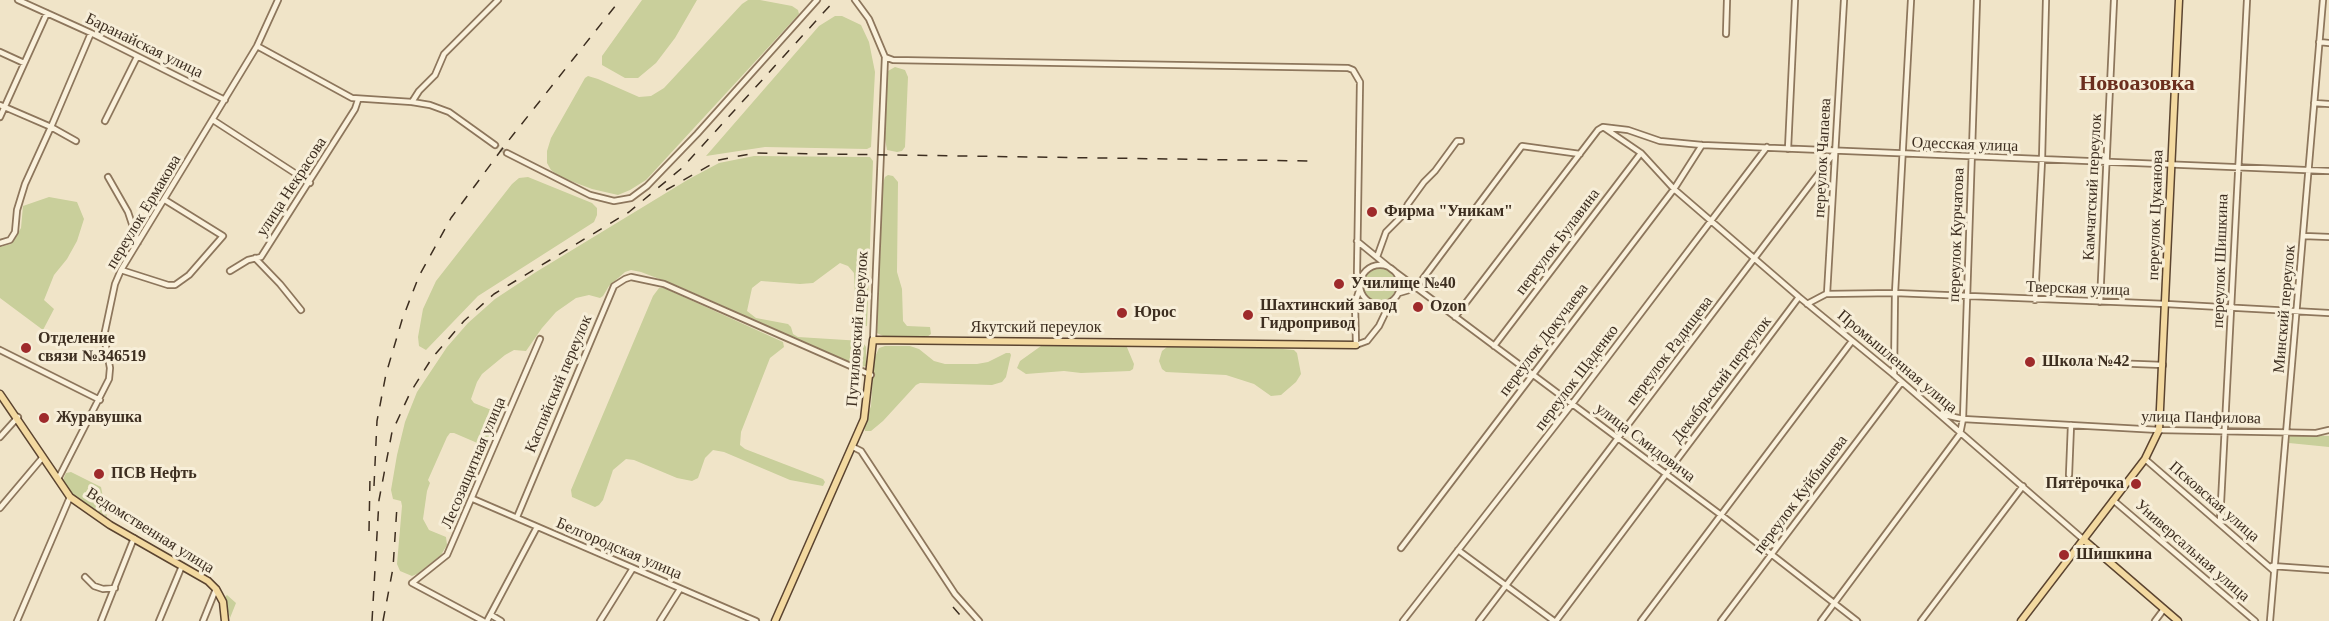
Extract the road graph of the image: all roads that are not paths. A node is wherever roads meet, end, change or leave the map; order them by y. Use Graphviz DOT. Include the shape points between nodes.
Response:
graph roads {
  1 [pos="18,0"];
  2 [pos="278,0"];
  3 [pos="498,0"];
  4 [pos="817,0"];
  5 [pos="855,0"];
  6 [pos="1727,0"];
  7 [pos="1795,0"];
  8 [pos="1844,0"];
  9 [pos="1911,0"];
  10 [pos="1977,0"];
  11 [pos="2046,0"];
  12 [pos="2114,0"];
  13 [pos="2179,0"];
  14 [pos="2247,0"];
  15 [pos="2323,0"];
  16 [pos="46,13"];
  17 [pos="91,33"];
  18 [pos="1726,34"];
  19 [pos="2319,42"];
  20 [pos="2329,42"];
  21 [pos="257,46"];
  22 [pos="0,52"];
  23 [pos="137,57"];
  24 [pos="885,57"];
  25 [pos="24,63"];
  26 [pos="225,100"];
  27 [pos="358,100"];
  28 [pos="412,102"];
  29 [pos="2314,103"];
  30 [pos="2329,104"];
  31 [pos="2,106"];
  32 [pos="0,117"];
  33 [pos="213,120"];
  34 [pos="105,121"];
  35 [pos="51,127"];
  36 [pos="1600,128"];
  37 [pos="76,141"];
  38 [pos="1461,141"];
  39 [pos="495,145"];
  40 [pos="1702,145"];
  41 [pos="1767,147"];
  42 [pos="1788,149"];
  43 [pos="1835,152"];
  44 [pos="507,153"];
  45 [pos="1641,153"];
  46 [pos="1580,154"];
  47 [pos="1903,154"];
  48 [pos="1972,157"];
  49 [pos="2042,160"];
  50 [pos="2107,162"];
  51 [pos="2172,165"];
  52 [pos="2238,166"];
  53 [pos="2309,170"];
  54 [pos="2329,171"];
  55 [pos="108,177"];
  56 [pos="309,183"];
  57 [pos="1674,189"];
  58 [pos="165,200"];
  59 [pos="1711,221"];
  60 [pos="2304,236"];
  61 [pos="2329,237"];
  62 [pos="1358,241"];
  63 [pos="138,242"];
  64 [pos="0,243"];
  65 [pos="1377,257"];
  66 [pos="255,258"];
  67 [pos="1756,259"];
  68 [pos="1390,268"];
  69 [pos="121,270"];
  70 [pos="230,271"];
  71 [pos="1360,285"];
  72 [pos="1416,288"];
  73 [pos="1827,294"];
  74 [pos="1895,294"];
  75 [pos="1397,295"];
  76 [pos="1798,297"];
  77 [pos="1966,297"];
  78 [pos="2035,300"];
  79 [pos="1390,302"];
  80 [pos="2100,302"];
  81 [pos="1807,304"];
  82 [pos="2166,304"];
  83 [pos="2233,307"];
  84 [pos="301,310"];
  85 [pos="2295,310"];
  86 [pos="2329,313"];
  87 [pos="1455,317"];
  88 [pos="540,339"];
  89 [pos="873,340"];
  90 [pos="1852,341"];
  91 [pos="1356,345"];
  92 [pos="1494,345"];
  93 [pos="0,350"];
  94 [pos="2060,361"];
  95 [pos="2164,365"];
  96 [pos="1532,374"];
  97 [pos="871,375"];
  98 [pos="1894,375"];
  99 [pos="1901,383"];
  100 [pos="1,398"];
  101 [pos="100,400"];
  102 [pos="1572,404"];
  103 [pos="1937,413"];
  104 [pos="18,417"];
  105 [pos="1963,419"];
  106 [pos="2071,425"];
  107 [pos="2160,430"];
  108 [pos="2329,430"];
  109 [pos="2227,431"];
  110 [pos="2287,432"];
  111 [pos="1960,434"];
  112 [pos="0,437"];
  113 [pos="1619,439"];
  114 [pos="853,447"];
  115 [pos="44,457"];
  116 [pos="2145,459"];
  117 [pos="1667,474"];
  118 [pos="2069,476"];
  119 [pos="58,479"];
  120 [pos="2023,486"];
  121 [pos="70,497"];
  122 [pos="472,499"];
  123 [pos="2113,500"];
  124 [pos="0,508"];
  125 [pos="1721,515"];
  126 [pos="517,517"];
  127 [pos="2220,522"];
  128 [pos="537,527"];
  129 [pos="134,538"];
  130 [pos="2084,540"];
  131 [pos="1401,548"];
  132 [pos="1458,550"];
  133 [pos="1771,554"];
  134 [pos="182,566"];
  135 [pos="633,568"];
  136 [pos="2274,569"];
  137 [pos="2329,570"];
  138 [pos="84,576"];
  139 [pos="1507,586"];
  140 [pos="115,588"];
  141 [pos="216,589"];
  142 [pos="680,589"];
  143 [pos="1834,603"];
  144 [pos="2164,609"];
  145 [pos="491,615"];
  146 [pos="16,621"];
  147 [pos="101,621"];
  148 [pos="159,621"];
  149 [pos="203,621"];
  150 [pos="225,621"];
  151 [pos="485,621"];
  152 [pos="501,621"];
  153 [pos="600,621"];
  154 [pos="660,621"];
  155 [pos="756,621"];
  156 [pos="775,621"];
  157 [pos="979,621"];
  158 [pos="1403,621"];
  159 [pos="1479,621"];
  160 [pos="1555,621"];
  161 [pos="1641,621"];
  162 [pos="1721,621"];
  163 [pos="1821,621"];
  164 [pos="1857,621"];
  165 [pos="1921,621"];
  166 [pos="2021,621"];
  167 [pos="2155,621"];
  168 [pos="2178,621"];
  169 [pos="2255,621"];
  170 [pos="2270,621"];
  1 -- 16 [label="street, Баранайская улица"];
  2 -- 21 [label="street, переулок Ермакова"];
  3 -- 28 [label="street" via="444,54 435,75"];
  4 -- 44 [label="street" via="697,135 631,198 614,201 590,195"];
  5 -- 24 [label="street" via="869,19"];
  6 -- 18 [label="street"];
  7 -- 42 [label="street"];
  8 -- 43 [label="street, переулок Чапаева"];
  9 -- 47 [label="street"];
  10 -- 48 [label="street, переулок Курчатова"];
  11 -- 49 [label="street"];
  12 -- 50 [label="street, Камчатский переулок"];
  13 -- 51 [label="main road, переулок Цуканова"];
  14 -- 52 [label="street, переулок Шишкина"];
  15 -- 19 [label="street, Минский переулок"];
  16 -- 17 [label="street, Баранайская улица"];
  16 -- 25 [label="street"];
  17 -- 23 [label="street, Баранайская улица"];
  17 -- 35 [label="street"];
  19 -- 20 [label="street"];
  19 -- 29 [label="street, Минский переулок"];
  21 -- 26 [label="street, переулок Ермакова"];
  21 -- 27 [label="street"];
  22 -- 25 [label="street"];
  23 -- 26 [label="street, Баранайская улица"];
  23 -- 34 [label="street"];
  24 -- 62 [label="street" via="904,61 1348,68 1360,82"];
  24 -- 89 [label="street, Путиловский переулок"];
  25 -- 31 [label="street"];
  26 -- 33 [label="street, переулок Ермакова"];
  27 -- 28 [label="street"];
  27 -- 56 [label="street, улица Некрасова"];
  28 -- 39 [label="street" via="449,112"];
  29 -- 30 [label="street"];
  29 -- 53 [label="street, Минский переулок"];
  31 -- 32 [label="street"];
  31 -- 35 [label="street"];
  33 -- 56 [label="street"];
  33 -- 58 [label="street, переулок Ермакова"];
  35 -- 37 [label="street"];
  35 -- 64 [label="street" via="25,184 15,232 10,240"];
  36 -- 40 [label="street, Одесская улица"];
  36 -- 45 [label="street, Промышленная улица"];
  36 -- 46 [label="street"];
  38 -- 65 [label="street" via="1457,141 1386,232"];
  40 -- 41 [label="street, Одесская улица"];
  40 -- 57 [label="street, переулок Докучаева"];
  41 -- 42 [label="street, Одесская улица"];
  41 -- 59 [label="street, переулок Щаденко"];
  42 -- 43 [label="street, Одесская улица"];
  43 -- 47 [label="street, Одесская улица"];
  43 -- 67 [label="street, переулок Радищева"];
  43 -- 73 [label="street, переулок Чапаева"];
  45 -- 57 [label="street, Промышленная улица"];
  45 -- 92 [label="street, переулок Булавина"];
  46 -- 72 [label="street" via="1522,146"];
  46 -- 87 [label="street"];
  47 -- 48 [label="street, Одесская улица"];
  47 -- 74 [label="street"];
  48 -- 49 [label="street, Одесская улица"];
  48 -- 77 [label="street, переулок Курчатова"];
  49 -- 50 [label="street, Одесская улица"];
  49 -- 78 [label="street"];
  50 -- 51 [label="street, Одесская улица"];
  50 -- 80 [label="street, Камчатский переулок"];
  51 -- 52 [label="street, Одесская улица"];
  51 -- 82 [label="main road, переулок Цуканова"];
  52 -- 53 [label="street, Одесская улица"];
  52 -- 83 [label="street, переулок Шишкина"];
  53 -- 54 [label="street, Одесская улица"];
  53 -- 60 [label="street, Минский переулок"];
  55 -- 63 [label="street" via="128,212"];
  56 -- 66 [label="street, улица Некрасова" via="261,257"];
  57 -- 59 [label="street, Промышленная улица"];
  57 -- 96 [label="street, переулок Докучаева"];
  58 -- 63 [label="street, переулок Ермакова"];
  58 -- 69 [label="street" via="223,236 189,275 175,285"];
  59 -- 67 [label="street, Промышленная улица"];
  59 -- 102 [label="street, переулок Щаденко"];
  60 -- 61 [label="street"];
  60 -- 85 [label="street, Минский переулок"];
  62 -- 65 [label="street, улица Смидовича"];
  62 -- 71 [label="street"];
  63 -- 69 [label="street, переулок Ермакова"];
  65 -- 68 [label="street, улица Смидовича"];
  66 -- 70 [label="street, улица Некрасова"];
  66 -- 84 [label="street"];
  67 -- 76 [label="street, Промышленная улица"];
  67 -- 113 [label="street, переулок Радищева"];
  68 -- 71 [label="street" via="1371,267 1363,273"];
  68 -- 72 [label="street, улица Смидовича"];
  68 -- 75 [label="street" via="1399,280"];
  69 -- 101 [label="street, переулок Ермакова" via="106,323 104,336 110,373"];
  71 -- 79 [label="street" via="1363,297 1371,303"];
  71 -- 91 [label="street" via="1355,303"];
  72 -- 75 [label="street"];
  72 -- 87 [label="street, улица Смидовича"];
  73 -- 74 [label="street, Тверская улица"];
  73 -- 81 [label="street"];
  74 -- 77 [label="street, Тверская улица"];
  74 -- 98 [label="street"];
  75 -- 79 [label="street"];
  76 -- 81 [label="street, Промышленная улица"];
  76 -- 117 [label="street, Декабрьский переулок"];
  77 -- 78 [label="street, Тверская улица"];
  77 -- 105 [label="street, переулок Курчатова"];
  78 -- 80 [label="street, Тверская улица"];
  79 -- 91 [label="street" via="1379,326 1366,341"];
  80 -- 82 [label="street, Тверская улица"];
  81 -- 90 [label="street, Промышленная улица"];
  82 -- 83 [label="street, Тверская улица"];
  82 -- 95 [label="main road, переулок Цуканова"];
  83 -- 85 [label="street, Тверская улица"];
  83 -- 109 [label="street, переулок Шишкина"];
  85 -- 86 [label="street, Тверская улица"];
  85 -- 110 [label="street, Минский переулок"];
  87 -- 92 [label="street, улица Смидовича"];
  88 -- 122 [label="street, Лесозащитная улица"];
  89 -- 91 [label="main road, Якутский переулок"];
  89 -- 97 [label="main road, Путиловский переулок"];
  90 -- 98 [label="street, Промышленная улица"];
  90 -- 125 [label="street"];
  92 -- 96 [label="street, улица Смидовича"];
  93 -- 101 [label="street"];
  94 -- 95 [label="street"];
  95 -- 107 [label="main road, переулок Цуканова"];
  96 -- 102 [label="street, улица Смидовича"];
  96 -- 131 [label="street, переулок Докучаева"];
  97 -- 114 [label="main road, Путиловский переулок" via="867,411"];
  97 -- 126 [label="street, Каспийский переулок" via="664,284 631,277 614,286"];
  98 -- 99 [label="street, Промышленная улица"];
  99 -- 103 [label="street, Промышленная улица"];
  99 -- 133 [label="street, переулок Куйбышева"];
  100 -- 104 [label="main road, Ведомственная улица"];
  101 -- 119 [label="street, переулок Ермакова"];
  102 -- 113 [label="street, улица Смидовича"];
  102 -- 132 [label="street, переулок Щаденко"];
  103 -- 105 [label="street, улица Панфилова"];
  103 -- 111 [label="street, Промышленная улица"];
  104 -- 112 [label="street"];
  104 -- 115 [label="main road, Ведомственная улица"];
  105 -- 106 [label="street, улица Панфилова"];
  105 -- 111 [label="street, переулок Курчатова"];
  106 -- 107 [label="street, улица Панфилова"];
  106 -- 118 [label="street"];
  107 -- 109 [label="street, улица Панфилова"];
  107 -- 116 [label="main road"];
  108 -- 110 [label="street, улица Панфилова"];
  109 -- 110 [label="street, улица Панфилова"];
  109 -- 127 [label="street, переулок Шишкина"];
  110 -- 136 [label="street, Минский переулок"];
  111 -- 120 [label="street, Промышленная улица"];
  111 -- 143 [label="street"];
  113 -- 117 [label="street, улица Смидовича"];
  113 -- 139 [label="street, переулок Радищева"];
  114 -- 156 [label="main road, Путиловский переулок"];
  114 -- 157 [label="street" via="861,451 955,594"];
  115 -- 119 [label="main road, Ведомственная улица"];
  115 -- 124 [label="street"];
  116 -- 123 [label="main road"];
  116 -- 127 [label="street, Псковская улица"];
  117 -- 125 [label="street, улица Смидовича"];
  117 -- 160 [label="street, Декабрьский переулок"];
  119 -- 121 [label="main road, Ведомственная улица"];
  120 -- 130 [label="street, Промышленная улица"];
  120 -- 165 [label="street"];
  121 -- 129 [label="main road, Ведомственная улица"];
  121 -- 146 [label="street"];
  122 -- 126 [label="street, Белгородская улица"];
  122 -- 151 [label="street, Лесозащитная улица" via="447,555 412,583"];
  123 -- 130 [label="main road"];
  123 -- 169 [label="street, Универсальная улица"];
  125 -- 133 [label="street, улица Смидовича"];
  125 -- 161 [label="street"];
  126 -- 128 [label="street, Белгородская улица"];
  127 -- 136 [label="street, Псковская улица"];
  128 -- 135 [label="street, Белгородская улица"];
  128 -- 145 [label="street"];
  129 -- 134 [label="main road, Ведомственная улица"];
  129 -- 140 [label="street"];
  130 -- 144 [label="main road, Промышленная улица"];
  130 -- 166 [label="main road"];
  132 -- 139 [label="street"];
  132 -- 158 [label="street, переулок Щаденко"];
  133 -- 143 [label="street, улица Смидовича"];
  133 -- 162 [label="street, переулок Куйбышева"];
  134 -- 141 [label="main road, Ведомственная улица"];
  134 -- 148 [label="street"];
  135 -- 142 [label="street, Белгородская улица"];
  135 -- 153 [label="street"];
  136 -- 137 [label="street, Псковская улица"];
  136 -- 170 [label="street, Минский переулок"];
  138 -- 140 [label="street" via="94,586"];
  139 -- 159 [label="street, переулок Радищева"];
  139 -- 160 [label="street"];
  140 -- 147 [label="street"];
  141 -- 149 [label="street"];
  141 -- 150 [label="main road, Ведомственная улица" via="223,602"];
  142 -- 154 [label="street"];
  142 -- 155 [label="street, Белгородская улица"];
  143 -- 163 [label="street"];
  143 -- 164 [label="street, улица Смидовича"];
  144 -- 167 [label="street"];
  144 -- 168 [label="main road, Промышленная улица"];
  145 -- 151 [label="street"];
  145 -- 152 [label="street"];
}
